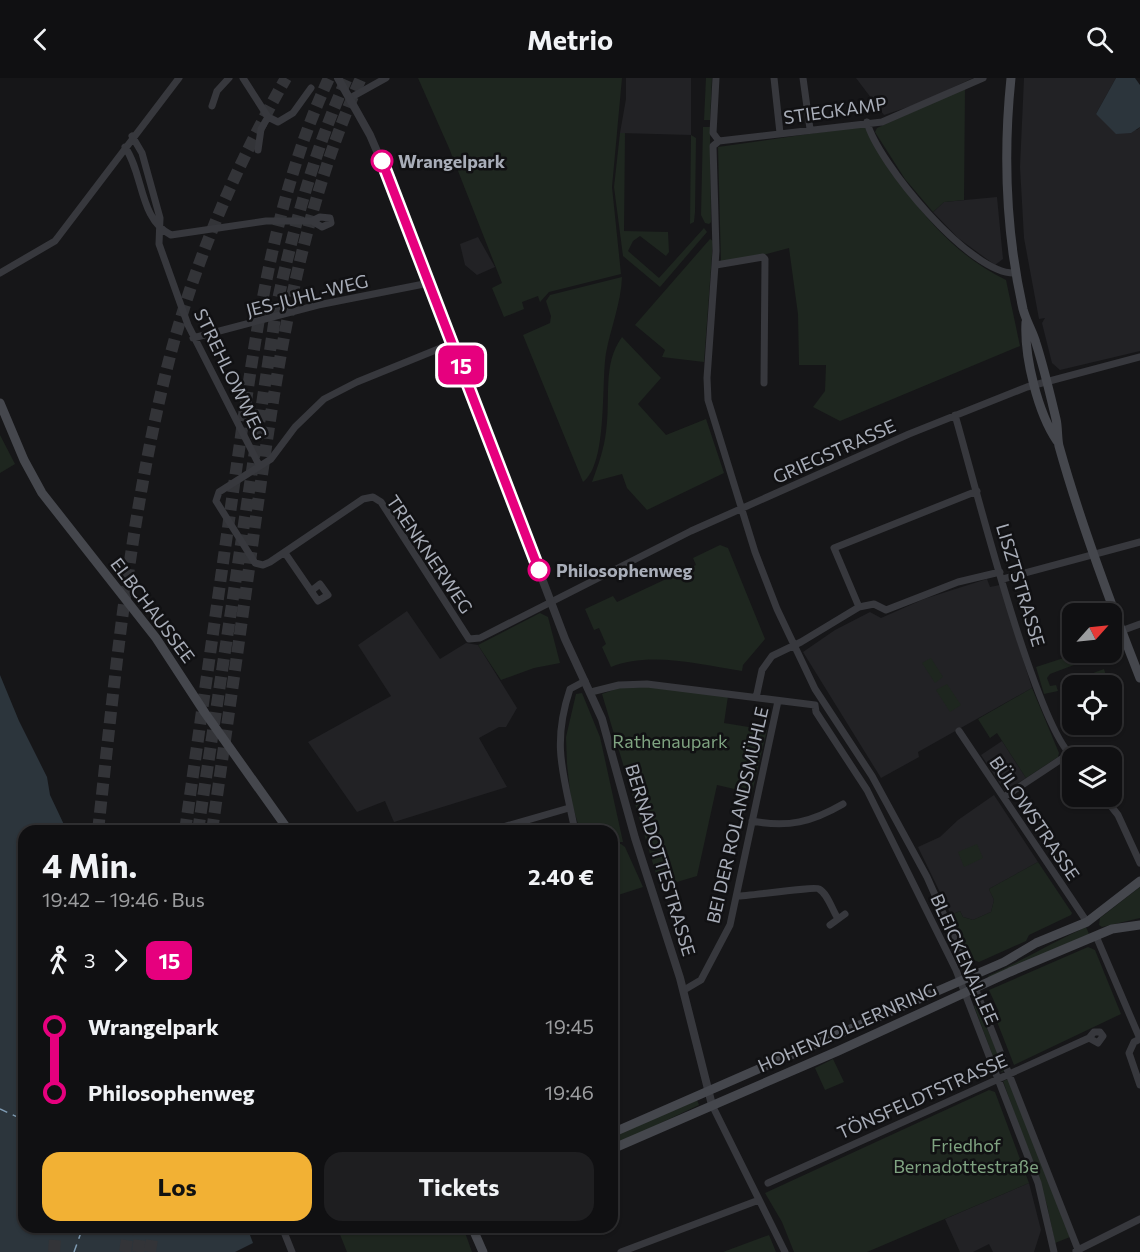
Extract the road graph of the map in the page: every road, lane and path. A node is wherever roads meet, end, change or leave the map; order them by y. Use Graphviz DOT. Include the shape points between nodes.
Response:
graph roads {
  1 [pos="179,78"];
  2 [pos="229,78"];
  3 [pos="244,78"];
  4 [pos="338,78"];
  5 [pos="386,78"];
  6 [pos="716,78"];
  7 [pos="774,78"];
  8 [pos="802,78"];
  9 [pos="983,78"];
  10 [pos="1011,78"];
  11 [pos="311,88"];
  12 [pos="350,98"];
  13 [pos="212,106"];
  14 [pos="268,117"];
  15 [pos="867,122"];
  16 [pos="810,129"];
  17 [pos="780,133"];
  18 [pos="132,136"];
  19 [pos="719,141"];
  20 [pos="125,147"];
  21 [pos="258,150"];
  22 [pos="312,221"];
  23 [pos="159,227"];
  24 [pos="716,265"];
  25 [pos="0,273"];
  26 [pos="1016,273"];
  27 [pos="429,283"];
  28 [pos="1026,320"];
  29 [pos="193,338"];
  30 [pos="453,343"];
  31 [pos="1140,357"];
  32 [pos="1046,382"];
  33 [pos="764,383"];
  34 [pos="1035,385"];
  35 [pos="0,404"];
  36 [pos="955,415"];
  37 [pos="1058,443"];
  38 [pos="260,465"];
  39 [pos="977,491"];
  40 [pos="742,509"];
  41 [pos="1140,542"];
  42 [pos="285,553"];
  43 [pos="1093,553"];
  44 [pos="1001,575"];
  45 [pos="311,591"];
  46 [pos="552,602"];
  47 [pos="1111,603"];
  48 [pos="859,607"];
  49 [pos="1140,624"];
  50 [pos="1122,631"];
  51 [pos="1122,633"];
  52 [pos="793,646"];
  53 [pos="1140,678"];
  54 [pos="585,681"];
  55 [pos="591,692"];
  56 [pos="756,698"];
  57 [pos="822,699"];
  58 [pos="778,701"];
  59 [pos="815,705"];
  60 [pos="959,731"];
  61 [pos="1067,747"];
  62 [pos="1062,762"];
  63 [pos="1004,797"];
  64 [pos="843,804"];
  65 [pos="1112,807"];
  66 [pos="569,808"];
  67 [pos="752,821"];
  68 [pos="285,825"];
  69 [pos="510,825"];
  70 [pos="573,825"];
  71 [pos="1140,863"];
  72 [pos="1140,881"];
  73 [pos="737,896"];
  74 [pos="845,914"];
  75 [pos="837,917"];
  76 [pos="1087,922"];
  77 [pos="830,925"];
  78 [pos="1140,925"];
  79 [pos="1096,936"];
  80 [pos="970,975"];
  81 [pos="960,980"];
  82 [pos="975,988"];
  83 [pos="684,990"];
  84 [pos="965,993"];
  85 [pos="1089,1038"];
  86 [pos="1140,1039"];
  87 [pos="1008,1073"];
  88 [pos="999,1077"];
  89 [pos="1140,1085"];
  90 [pos="708,1091"];
  91 [pos="712,1105"];
  92 [pos="618,1130"];
  93 [pos="618,1146"];
  94 [pos="768,1183"];
  95 [pos="759,1200"];
  96 [pos="1140,1220"];
  97 [pos="284,1233"];
  98 [pos="475,1233"];
  99 [pos="1077,1251"];
  100 [pos="292,1252"];
  101 [pos="483,1252"];
  102 [pos="621,1252"];
  103 [pos="785,1252"];
  104 [pos="1054,1252"];
  1 -- 18 [label="street"];
  2 -- 13 [label="street" via="217,91"];
  3 -- 14 [label="street"];
  4 -- 12 [label="street, BERNADOTTESTRASSE"];
  5 -- 12 [label="street"];
  6 -- 19 [label="street" via="713,133"];
  7 -- 17 [label="street"];
  8 -- 16 [label="street"];
  9 -- 15 [label="street, STIEGKAMP" via="893,118"];
  10 -- 26 [label="main road" via="1006,164"];
  11 -- 14 [label="street" via="287,119 279,122"];
  12 -- 27 [label="street, BERNADOTTESTRASSE" via="381,160"];
  14 -- 21 [label="street" via="261,129"];
  15 -- 16 [label="street, STIEGKAMP"];
  15 -- 26 [label="street" via="908,189 939,226 994,268"];
  16 -- 17 [label="street, STIEGKAMP"];
  17 -- 19 [label="street, STIEGKAMP"];
  18 -- 20 [label="street"];
  18 -- 23 [label="street, STREHLOWWEG" via="142,153"];
  19 -- 24 [label="street, BLEICKENALLEE" via="712,147"];
  20 -- 23 [label="street, STREHLOWWEG" via="136,166 150,216"];
  20 -- 25 [label="street" via="55,241"];
  22 -- 23 [label="street" via="266,220 178,236"];
  23 -- 29 [label="street, STREHLOWWEG" via="159,244"];
  24 -- 33 [label="street" via="765,259"];
  24 -- 40 [label="street, BLEICKENALLEE" via="708,400"];
  26 -- 28 [label="main road"];
  27 -- 29 [label="street, JES-JUHL-WEG"];
  27 -- 30 [label="street, BERNADOTTESTRASSE"];
  28 -- 32 [label="main road"];
  28 -- 34 [label="main road" via="1025,336"];
  29 -- 38 [label="street, STREHLOWWEG"];
  30 -- 38 [label="street, TRENKNERWEG" via="324,399 295,427 275,455"];
  30 -- 46 [label="street, BERNADOTTESTRASSE"];
  31 -- 32 [label="street, GRIEGSTRASSE"];
  32 -- 34 [label="street, GRIEGSTRASSE"];
  32 -- 37 [label="main road"];
  34 -- 36 [label="street, GRIEGSTRASSE"];
  34 -- 37 [label="main road" via="1047,426"];
  35 -- 68 [label="main road, ELBCHAUSSEE" via="42,493 156,638"];
  36 -- 39 [label="street, LISZTSTRASSE"];
  36 -- 40 [label="street, GRIEGSTRASSE"];
  37 -- 43 [label="main road"];
  38 -- 42 [label="street, TRENKNERWEG" via="221,490 216,501 255,563 263,565"];
  39 -- 44 [label="street, LISZTSTRASSE"];
  39 -- 48 [label="street" via="834,548"];
  40 -- 46 [label="street, GRIEGSTRASSE"];
  40 -- 52 [label="street, BLEICKENALLEE" via="762,572"];
  41 -- 43 [label="street"];
  42 -- 45 [label="street"];
  42 -- 46 [label="street, TRENKNERWEG" via="363,499 373,497 381,502 469,639 480,638"];
  43 -- 44 [label="street"];
  43 -- 47 [label="main road"];
  44 -- 48 [label="street" via="958,582 886,610 874,604"];
  44 -- 61 [label="street, LISZTSTRASSE" via="1042,705"];
  46 -- 54 [label="street, BERNADOTTESTRASSE"];
  48 -- 52 [label="street"];
  49 -- 50 [label="street"];
  51 -- 53 [label="main road"];
  52 -- 56 [label="street" via="768,660"];
  52 -- 57 [label="street, BLEICKENALLEE"];
  54 -- 55 [label="street, BERNADOTTESTRASSE"];
  54 -- 66 [label="street" via="570,689 559,739"];
  55 -- 56 [label="street" via="647,684"];
  55 -- 83 [label="street, BERNADOTTESTRASSE"];
  56 -- 58 [label="street"];
  57 -- 59 [label="street"];
  57 -- 80 [label="street, BLEICKENALLEE" via="906,837"];
  58 -- 59 [label="street"];
  58 -- 67 [label="street, BEI DER ROLANDSMÜHLE"];
  59 -- 81 [label="street, BLEICKENALLEE" via="896,843"];
  60 -- 63 [label="street, BÜLOWSTRASSE"];
  62 -- 63 [label="street"];
  63 -- 76 [label="street, BÜLOWSTRASSE"];
  64 -- 67 [label="street" via="805,822 784,825"];
  65 -- 71 [label="street"];
  66 -- 69 [label="street"];
  66 -- 70 [label="street"];
  67 -- 73 [label="street, BEI DER ROLANDSMÜHLE"];
  72 -- 76 [label="main road, HOHENZOLLERNRING"];
  73 -- 75 [label="street" via="814,887 822,892"];
  73 -- 83 [label="street, BEI DER ROLANDSMÜHLE" via="717,954 701,981"];
  74 -- 75 [label="street"];
  75 -- 77 [label="street"];
  76 -- 79 [label="main road"];
  76 -- 80 [label="main road, HOHENZOLLERNRING"];
  78 -- 79 [label="main road, HOHENZOLLERNRING"];
  79 -- 82 [label="main road, HOHENZOLLERNRING"];
  79 -- 86 [label="street"];
  80 -- 81 [label="main road, HOHENZOLLERNRING"];
  80 -- 82 [label="street, BLEICKENALLEE"];
  81 -- 84 [label="street, BLEICKENALLEE"];
  81 -- 90 [label="main road, HOHENZOLLERNRING"];
  82 -- 84 [label="main road, HOHENZOLLERNRING"];
  82 -- 87 [label="street, BLEICKENALLEE"];
  83 -- 90 [label="street, BERNADOTTESTRASSE"];
  84 -- 88 [label="street, BLEICKENALLEE"];
  84 -- 91 [label="main road, HOHENZOLLERNRING"];
  85 -- 87 [label="street, TÖNSFELDTSTRASSE"];
  86 -- 89 [label="street" via="1129,1053"];
  87 -- 88 [label="street, TÖNSFELDTSTRASSE"];
  87 -- 99 [label="street, BLEICKENALLEE"];
  88 -- 94 [label="street, TÖNSFELDTSTRASSE"];
  88 -- 104 [label="street, BLEICKENALLEE" via="1038,1183"];
  90 -- 91 [label="street, BERNADOTTESTRASSE"];
  90 -- 92 [label="main road, HOHENZOLLERNRING"];
  91 -- 93 [label="main road, HOHENZOLLERNRING"];
  91 -- 95 [label="street, BERNADOTTESTRASSE"];
  95 -- 102 [label="street"];
  95 -- 103 [label="street, BERNADOTTESTRASSE"];
  96 -- 99 [label="street"];
  97 -- 100 [label="street"];
  98 -- 101 [label="main road"];
}
